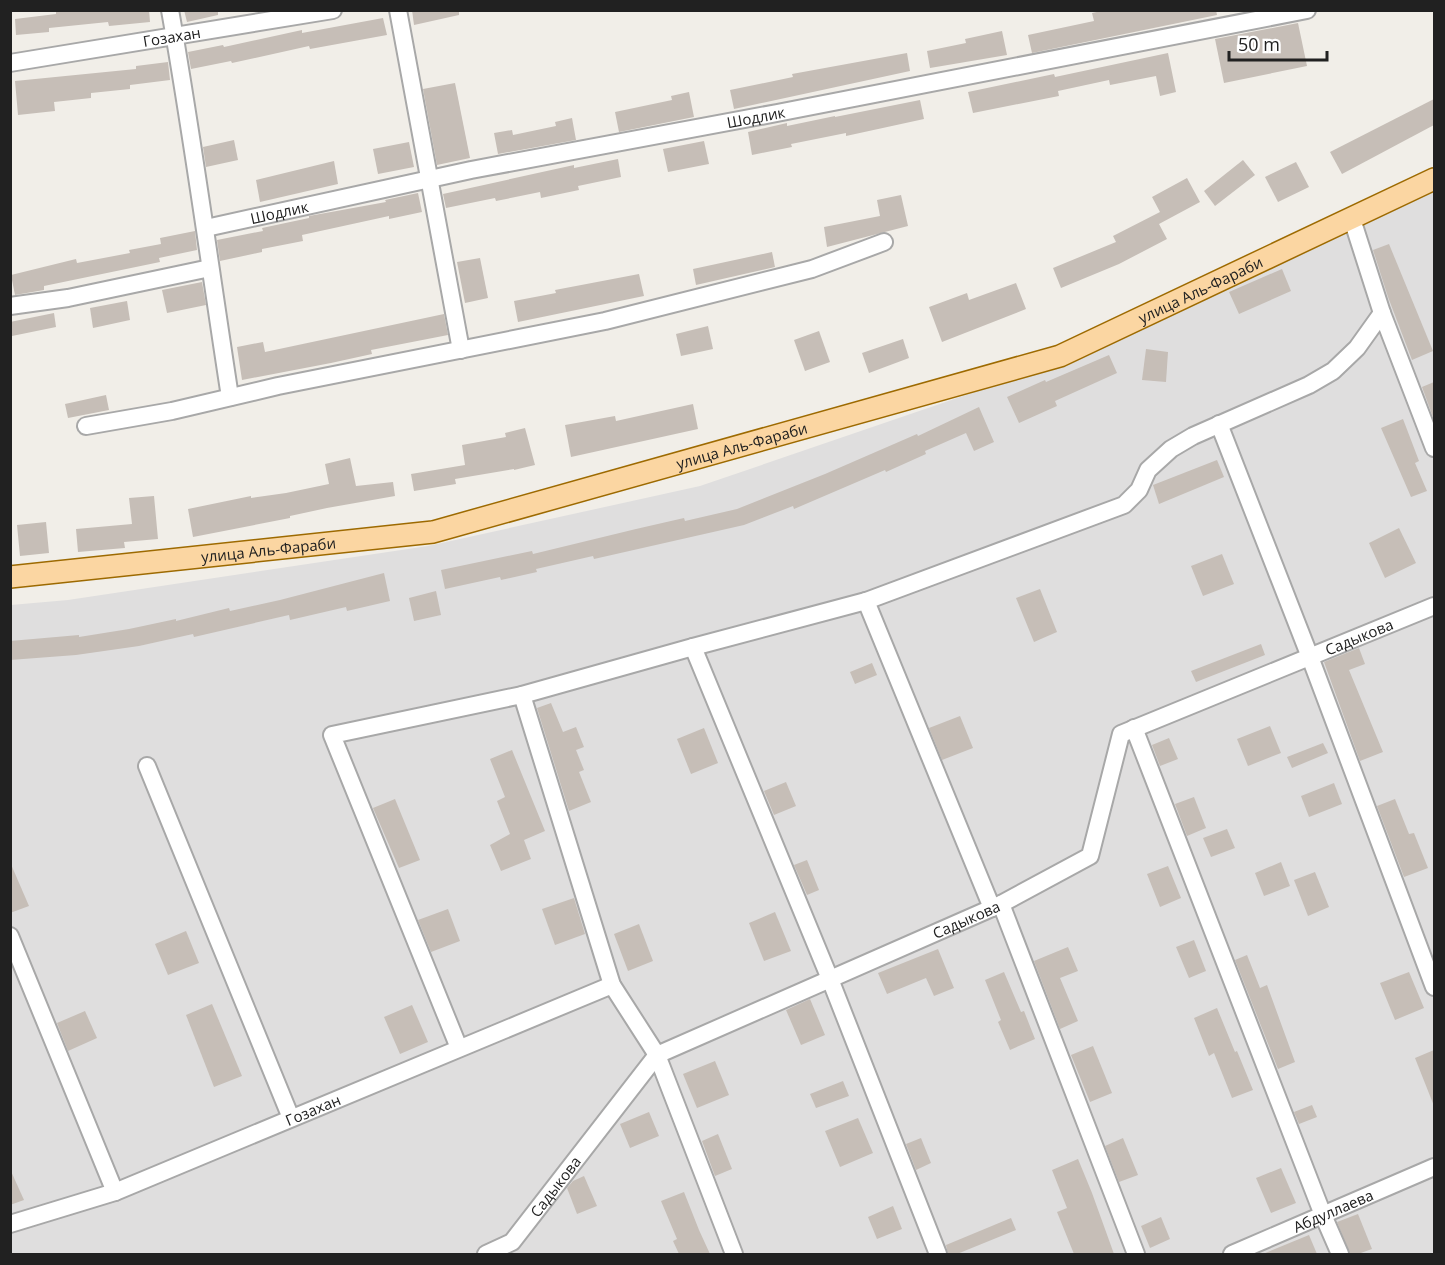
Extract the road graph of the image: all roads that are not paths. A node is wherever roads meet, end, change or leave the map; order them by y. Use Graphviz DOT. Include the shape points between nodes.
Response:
graph roads {
  1 [pos="170,10"];
  2 [pos="333,10"];
  3 [pos="398,10"];
  4 [pos="1307,10"];
  5 [pos="175,37"];
  6 [pos="10,63"];
  7 [pos="429,179"];
  8 [pos="1434,179"];
  9 [pos="1352,219"];
  10 [pos="206,228"];
  11 [pos="884,242"];
  12 [pos="210,268"];
  13 [pos="10,306"];
  14 [pos="1382,313"];
  15 [pos="461,350"];
  16 [pos="230,397"];
  17 [pos="1219,424"];
  18 [pos="86,426"];
  19 [pos="1434,448"];
  20 [pos="10,577"];
  21 [pos="866,601"];
  22 [pos="1434,606"];
  23 [pos="693,646"];
  24 [pos="1310,657"];
  25 [pos="522,695"];
  26 [pos="1134,728"];
  27 [pos="147,766"];
  28 [pos="997,906"];
  29 [pos="10,936"];
  30 [pos="830,979"];
  31 [pos="612,985"];
  32 [pos="1434,987"];
  33 [pos="459,1048"];
  34 [pos="657,1055"];
  35 [pos="291,1118"];
  36 [pos="1434,1167"];
  37 [pos="115,1192"];
  38 [pos="1323,1215"];
  39 [pos="10,1224"];
  40 [pos="514,1248"];
  41 [pos="486,1254"];
  42 [pos="734,1254"];
  43 [pos="938,1254"];
  44 [pos="1136,1254"];
  45 [pos="1232,1254"];
  46 [pos="1340,1254"];
  1 -- 5 [label="street"];
  2 -- 5 [label="street, Гозахан"];
  3 -- 7 [label="street"];
  4 -- 7 [label="street, Шодлик"];
  5 -- 6 [label="street, Гозахан"];
  5 -- 10 [label="street"];
  7 -- 10 [label="street, Шодлик"];
  7 -- 15 [label="street"];
  8 -- 9 [label="main road, улица Аль-Фараби"];
  9 -- 14 [label="street"];
  9 -- 20 [label="main road, улица Аль-Фараби" via="1060,356 433,532"];
  10 -- 12 [label="street"];
  11 -- 15 [label="street" via="801,272 604,321"];
  12 -- 13 [label="street"];
  12 -- 16 [label="street"];
  14 -- 17 [label="street" via="1357,348 1333,371"];
  14 -- 19 [label="street"];
  15 -- 16 [label="street"];
  16 -- 18 [label="street"];
  17 -- 21 [label="street" via="1171,448 1148,470 1139,490 1124,505"];
  17 -- 24 [label="street"];
  21 -- 23 [label="street"];
  21 -- 28 [label="street"];
  22 -- 24 [label="street, Садыкова"];
  23 -- 25 [label="street"];
  23 -- 30 [label="street"];
  24 -- 26 [label="street, Садыкова"];
  24 -- 32 [label="street"];
  25 -- 31 [label="street"];
  25 -- 33 [label="street" via="332,735"];
  26 -- 28 [label="street, Садыкова" via="1121,734 1090,856"];
  26 -- 38 [label="street"];
  27 -- 35 [label="street"];
  28 -- 30 [label="street, Садыкова"];
  28 -- 44 [label="street"];
  29 -- 37 [label="street"];
  30 -- 34 [label="street, Садыкова"];
  30 -- 43 [label="street"];
  31 -- 33 [label="street, Гозахан"];
  31 -- 34 [label="street"];
  33 -- 35 [label="street, Гозахан"];
  34 -- 40 [label="street, Садыкова"];
  34 -- 42 [label="street"];
  35 -- 37 [label="street, Гозахан"];
  36 -- 38 [label="street, Абдуллаева"];
  37 -- 39 [label="street, Гозахан"];
  38 -- 45 [label="street, Абдуллаева"];
  38 -- 46 [label="street"];
  40 -- 41 [label="street, Садыкова"];
}
